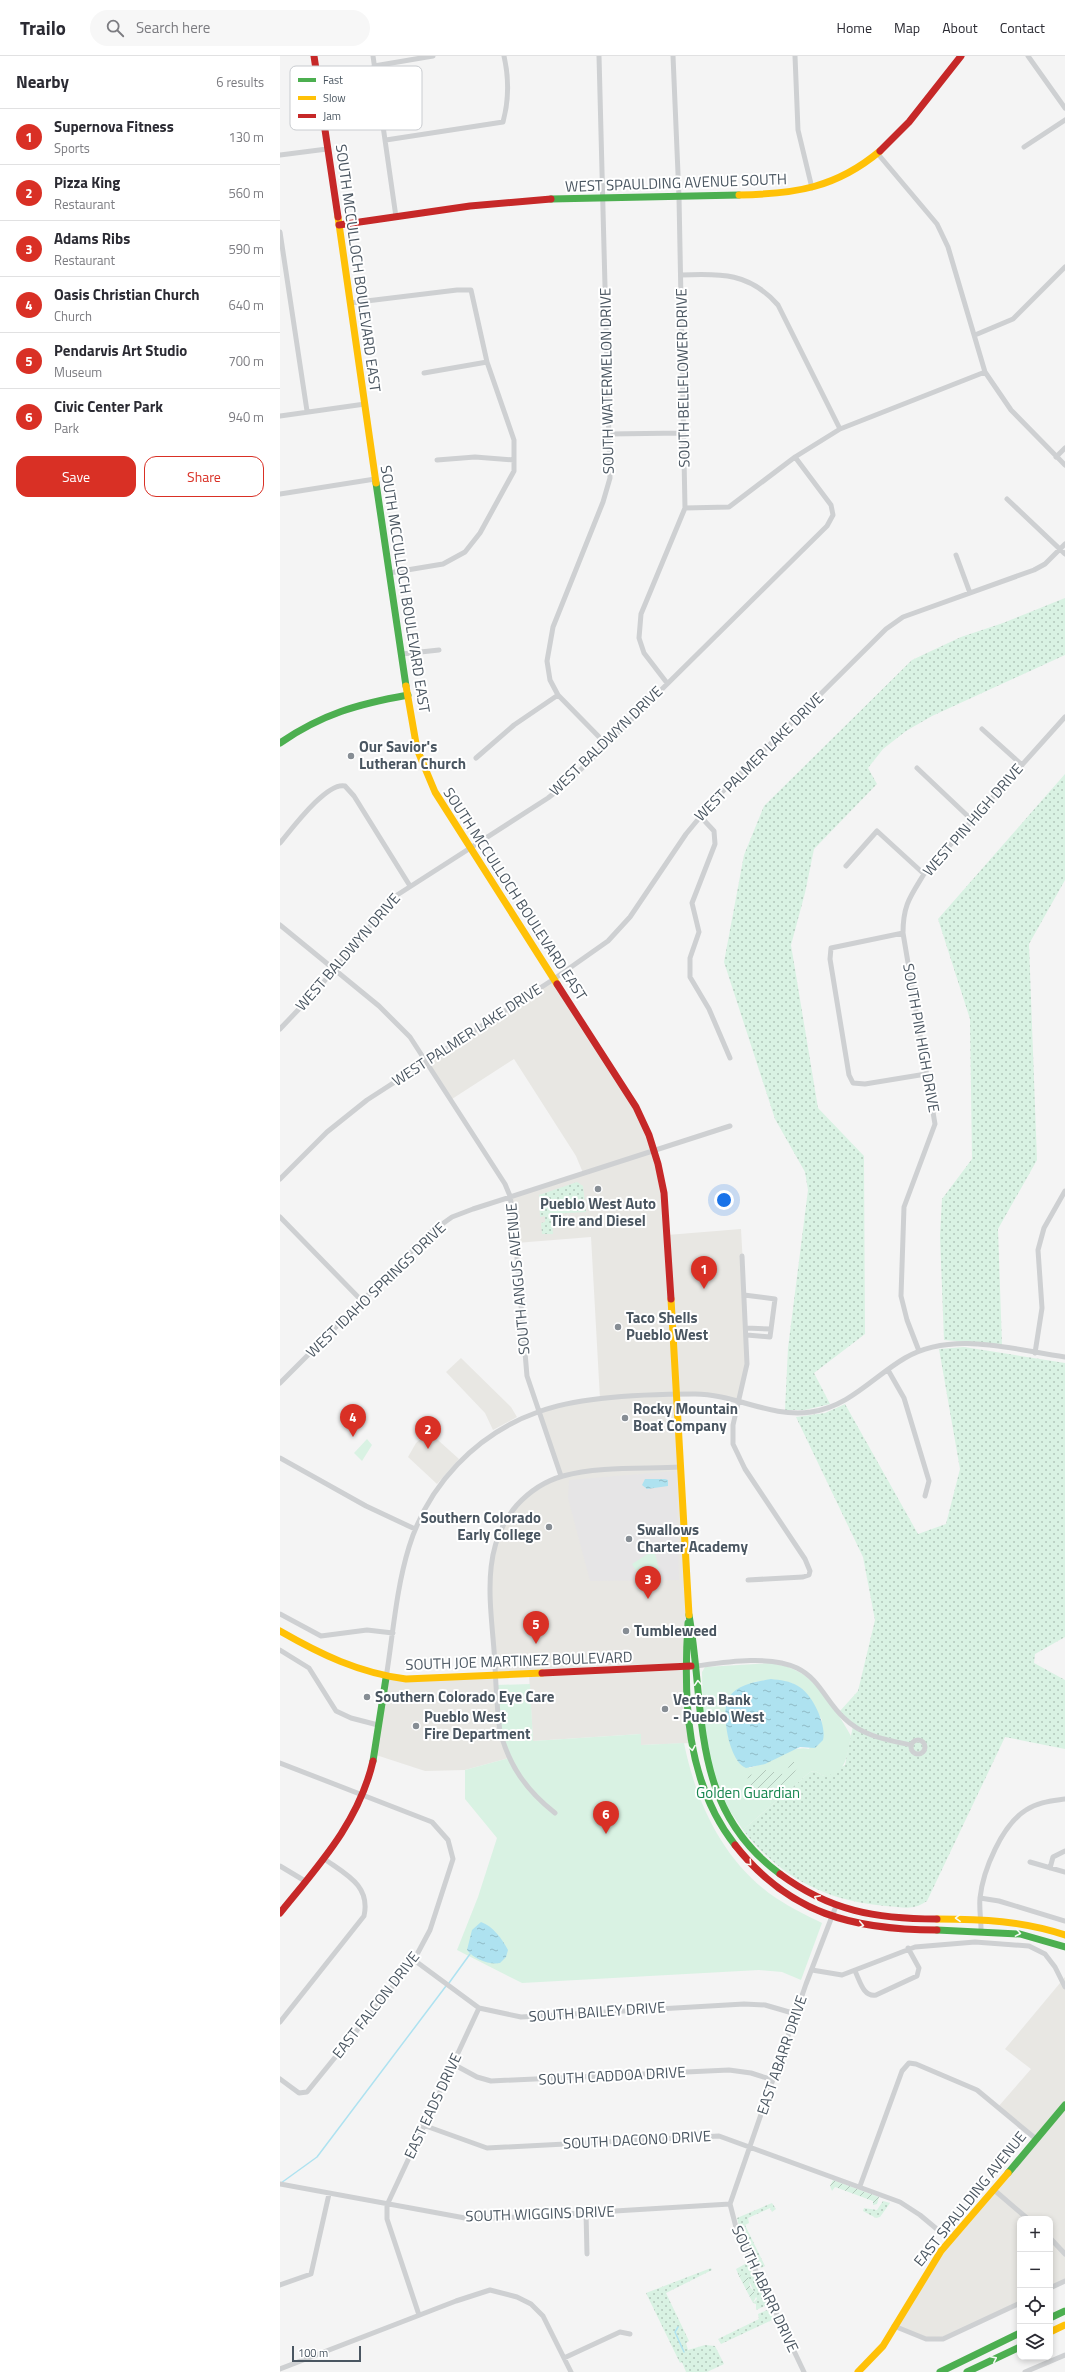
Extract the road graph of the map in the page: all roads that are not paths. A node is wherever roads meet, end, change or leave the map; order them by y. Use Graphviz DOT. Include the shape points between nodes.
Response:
graph roads {
  1 [pos="314,56"];
  2 [pos="373,56"];
  3 [pos="433,56"];
  4 [pos="504,56"];
  5 [pos="598,56"];
  6 [pos="673,56"];
  7 [pos="795,56"];
  8 [pos="961,56"];
  9 [pos="1028,56"];
  10 [pos="315,66"];
  11 [pos="374,66"];
  12 [pos="1065,108"];
  13 [pos="1065,120"];
  14 [pos="324,130"];
  15 [pos="384,130"];
  16 [pos="386,140"];
  17 [pos="1024,146"];
  18 [pos="327,149"];
  19 [pos="878,154"];
  20 [pos="280,155"];
  21 [pos="812,188"];
  22 [pos="603,197"];
  23 [pos="679,197"];
  24 [pos="396,217"];
  25 [pos="339,225"];
  26 [pos="280,232"];
  27 [pos="1065,267"];
  28 [pos="681,275"];
  29 [pos="350,303"];
  30 [pos="975,335"];
  31 [pos="487,362"];
  32 [pos="985,372"];
  33 [pos="424,373"];
  34 [pos="365,404"];
  35 [pos="307,411"];
  36 [pos="280,416"];
  37 [pos="840,429"];
  38 [pos="683,433"];
  39 [pos="608,434"];
  40 [pos="1065,448"];
  41 [pos="795,457"];
  42 [pos="1056,457"];
  43 [pos="437,460"];
  44 [pos="514,460"];
  45 [pos="1065,465"];
  46 [pos="375,479"];
  47 [pos="280,494"];
  48 [pos="1007,499"];
  49 [pos="685,508"];
  50 [pos="1065,544"];
  51 [pos="1060,549"];
  52 [pos="1065,554"];
  53 [pos="956,555"];
  54 [pos="389,573"];
  55 [pos="970,593"];
  56 [pos="439,650"];
  57 [pos="402,654"];
  58 [pos="666,683"];
  59 [pos="408,695"];
  60 [pos="558,695"];
  61 [pos="1065,717"];
  62 [pos="982,729"];
  63 [pos="280,743"];
  64 [pos="606,744"];
  65 [pos="476,758"];
  66 [pos="1022,765"];
  67 [pos="917,768"];
  68 [pos="700,816"];
  69 [pos="973,821"];
  70 [pos="280,843"];
  71 [pos="470,848"];
  72 [pos="846,866"];
  73 [pos="924,874"];
  74 [pos="410,886"];
  75 [pos="280,925"];
  76 [pos="903,933"];
  77 [pos="334,970"];
  78 [pos="554,979"];
  79 [pos="280,1029"];
  80 [pos="730,1058"];
  81 [pos="427,1061"];
  82 [pos="926,1074"];
  83 [pos="730,1126"];
  84 [pos="655,1150"];
  85 [pos="280,1179"];
  86 [pos="1065,1191"];
  87 [pos="510,1196"];
  88 [pos="280,1217"];
  89 [pos="742,1256"];
  90 [pos="744,1295"];
  91 [pos="362,1301"];
  92 [pos="746,1328"];
  93 [pos="771,1329"];
  94 [pos="747,1335"];
  95 [pos="919,1351"];
  96 [pos="1035,1353"];
  97 [pos="1065,1357"];
  98 [pos="888,1370"];
  99 [pos="280,1383"];
  100 [pos="677,1395"];
  101 [pos="739,1401"];
  102 [pos="538,1412"];
  103 [pos="280,1458"];
  104 [pos="680,1468"];
  105 [pos="561,1476"];
  106 [pos="925,1496"];
  107 [pos="416,1529"];
  108 [pos="748,1580"];
  109 [pos="689,1612"];
  110 [pos="280,1614"];
  111 [pos="280,1631"];
  112 [pos="393,1633"];
  113 [pos="280,1650"];
  114 [pos="697,1666"];
  115 [pos="687,1667"];
  116 [pos="496,1676"];
  117 [pos="386,1678"];
  118 [pos="378,1725"];
  119 [pos="911,1745"];
  120 [pos="280,1763"];
  121 [pos="363,1796"];
  122 [pos="1065,1799"];
  123 [pos="555,1813"];
  124 [pos="1065,1852"];
  125 [pos="323,1858"];
  126 [pos="1030,1862"];
  127 [pos="280,1866"];
  128 [pos="1050,1868"];
  129 [pos="1065,1872"];
  130 [pos="305,1881"];
  131 [pos="980,1898"];
  132 [pos="836,1906"];
  133 [pos="280,1913"];
  134 [pos="832,1916"];
  135 [pos="980,1918"];
  136 [pos="1065,1921"];
  137 [pos="981,1929"];
  138 [pos="1065,1935"];
  139 [pos="1065,1947"];
  140 [pos="908,1948"];
  141 [pos="414,1960"];
  142 [pos="812,1970"];
  143 [pos="855,1971"];
  144 [pos="1065,1987"];
  145 [pos="479,2008"];
  146 [pos="796,2014"];
  147 [pos="280,2022"];
  148 [pos="453,2064"];
  149 [pos="280,2079"];
  150 [pos="772,2080"];
  151 [pos="1065,2105"];
  152 [pos="423,2125"];
  153 [pos="1036,2139"];
  154 [pos="749,2147"];
  155 [pos="280,2184"];
  156 [pos="860,2186"];
  157 [pos="993,2189"];
  158 [pos="329,2194"];
  159 [pos="730,2204"];
  160 [pos="387,2205"];
  161 [pos="586,2213"];
  162 [pos="1024,2216"];
  163 [pos="950,2240"];
  164 [pos="1053,2241"];
  165 [pos="587,2254"];
  166 [pos="1065,2254"];
  167 [pos="1065,2281"];
  168 [pos="280,2285"];
  169 [pos="1053,2287"];
  170 [pos="1017,2304"];
  171 [pos="1065,2311"];
  172 [pos="419,2316"];
  173 [pos="1053,2317"];
  174 [pos="1065,2325"];
  175 [pos="894,2326"];
  176 [pos="1053,2331"];
  177 [pos="630,2334"];
  178 [pos="1017,2334"];
  179 [pos="1017,2347"];
  180 [pos="1065,2355"];
  181 [pos="564,2358"];
  182 [pos="280,2369"];
  183 [pos="571,2372"];
  184 [pos="804,2372"];
  185 [pos="858,2372"];
  186 [pos="940,2372"];
  187 [pos="967,2372"];
  188 [pos="1025,2372"];
  1 -- 10 [label="main road, SOUTH MCCULLOCH BOULEVARD EAST"];
  2 -- 11 [label="street"];
  3 -- 11 [label="street"];
  4 -- 16 [label="street" via="508,76 503,122"];
  5 -- 22 [label="street, SOUTH WATERMELON DRIVE"];
  6 -- 23 [label="street, SOUTH BELLFLOWER DRIVE"];
  7 -- 21 [label="street" via="798,130"];
  8 -- 19 [label="main road, WEST SPAULDING AVENUE SOUTH"];
  9 -- 12 [label="street"];
  13 -- 17 [label="street"];
  14 -- 18 [label="main road, SOUTH MCCULLOCH BOULEVARD EAST"];
  15 -- 16 [label="street"];
  16 -- 24 [label="street"];
  18 -- 20 [label="street"];
  18 -- 25 [label="main road, SOUTH MCCULLOCH BOULEVARD EAST"];
  19 -- 21 [label="main road, WEST SPAULDING AVENUE SOUTH" via="844,176"];
  19 -- 30 [label="street" via="936,224 948,247"];
  21 -- 23 [label="main road, WEST SPAULDING AVENUE SOUTH" via="786,193"];
  22 -- 23 [label="main road, WEST SPAULDING AVENUE SOUTH"];
  22 -- 24 [label="main road, WEST SPAULDING AVENUE SOUTH" via="514,201"];
  22 -- 39 [label="street, SOUTH WATERMELON DRIVE"];
  23 -- 28 [label="street, SOUTH BELLFLOWER DRIVE"];
  24 -- 25 [label="main road, WEST SPAULDING AVENUE SOUTH"];
  25 -- 29 [label="main road, SOUTH MCCULLOCH BOULEVARD EAST"];
  26 -- 35 [label="street"];
  27 -- 30 [label="street" via="1013,319"];
  28 -- 37 [label="street" via="716,273 747,281 766,291 778,305"];
  28 -- 38 [label="street, SOUTH BELLFLOWER DRIVE"];
  29 -- 31 [label="street" via="471,290"];
  29 -- 34 [label="main road, SOUTH MCCULLOCH BOULEVARD EAST"];
  30 -- 32 [label="street"];
  31 -- 33 [label="street"];
  31 -- 44 [label="street" via="514,440"];
  32 -- 37 [label="street"];
  32 -- 42 [label="street" via="1011,410"];
  34 -- 35 [label="street"];
  34 -- 46 [label="main road, SOUTH MCCULLOCH BOULEVARD EAST"];
  35 -- 36 [label="street"];
  37 -- 41 [label="street"];
  38 -- 39 [label="street"];
  38 -- 49 [label="street, SOUTH BELLFLOWER DRIVE"];
  39 -- 60 [label="street, SOUTH WATERMELON DRIVE" via="610,478 550,639 548,670"];
  40 -- 42 [label="street"];
  41 -- 49 [label="street" via="729,507"];
  41 -- 58 [label="street, WEST BALDWYN DRIVE" via="831,505 833,515 826,526"];
  42 -- 45 [label="street"];
  43 -- 44 [label="street" via="475,457"];
  44 -- 54 [label="street" via="514,471 480,533 465,552 443,564"];
  46 -- 47 [label="street"];
  46 -- 54 [label="main road, SOUTH MCCULLOCH BOULEVARD EAST"];
  48 -- 51 [label="street"];
  49 -- 58 [label="street, SOUTH BELLFLOWER DRIVE" via="640,614 639,638 644,653"];
  50 -- 51 [label="street, WEST PALMER LAKE DRIVE"];
  51 -- 52 [label="street"];
  51 -- 55 [label="street, WEST PALMER LAKE DRIVE" via="1045,564 1034,570"];
  53 -- 55 [label="street"];
  54 -- 57 [label="main road, SOUTH MCCULLOCH BOULEVARD EAST"];
  55 -- 68 [label="street, WEST PALMER LAKE DRIVE" via="903,616 886,629"];
  56 -- 57 [label="street"];
  57 -- 59 [label="main road, SOUTH MCCULLOCH BOULEVARD EAST"];
  58 -- 64 [label="street, WEST BALDWYN DRIVE"];
  59 -- 63 [label="main road" via="337,710 308,724"];
  59 -- 71 [label="main road, SOUTH MCCULLOCH BOULEVARD EAST" via="417,748 425,773 437,797"];
  60 -- 64 [label="street, SOUTH WATERMELON DRIVE"];
  60 -- 65 [label="street" via="514,726"];
  61 -- 66 [label="street, WEST PIN HIGH DRIVE"];
  62 -- 66 [label="street"];
  64 -- 71 [label="street, WEST BALDWYN DRIVE" via="555,793"];
  66 -- 69 [label="street, WEST PIN HIGH DRIVE"];
  67 -- 69 [label="street"];
  68 -- 78 [label="street, WEST PALMER LAKE DRIVE" via="620,929 596,951"];
  68 -- 80 [label="street" via="714,831 715,844 692,903 699,932 690,958 690,977 709,1009"];
  69 -- 73 [label="street, WEST PIN HIGH DRIVE"];
  70 -- 74 [label="street" via="322,797 336,787 345,786 354,796"];
  71 -- 74 [label="street, WEST BALDWYN DRIVE"];
  71 -- 78 [label="main road, SOUTH MCCULLOCH BOULEVARD EAST"];
  72 -- 73 [label="street" via="877,831"];
  73 -- 76 [label="street, WEST PIN HIGH DRIVE" via="909,898 903,914"];
  74 -- 77 [label="street, WEST BALDWYN DRIVE" via="390,902"];
  75 -- 77 [label="street, SOUTH ANGUS AVENUE"];
  76 -- 82 [label="street, SOUTH PIN HIGH DRIVE"];
  76 -- 82 [label="street" via="831,948 830,959 849,1075 853,1083 865,1084"];
  77 -- 79 [label="street, WEST BALDWYN DRIVE"];
  77 -- 81 [label="street, SOUTH ANGUS AVENUE" via="399,1025"];
  78 -- 81 [label="street, WEST PALMER LAKE DRIVE"];
  78 -- 84 [label="main road, SOUTH MCCULLOCH BOULEVARD EAST" via="638,1111"];
  81 -- 85 [label="street, WEST PALMER LAKE DRIVE" via="348,1114"];
  81 -- 87 [label="street, SOUTH ANGUS AVENUE" via="502,1178"];
  82 -- 95 [label="street, SOUTH PIN HIGH DRIVE" via="935,1124 904,1207 901,1296"];
  83 -- 84 [label="street, WEST IDAHO SPRINGS DRIVE"];
  84 -- 87 [label="street, WEST IDAHO SPRINGS DRIVE"];
  84 -- 100 [label="main road, SOUTH MCCULLOCH BOULEVARD EAST" via="665,1196"];
  86 -- 96 [label="street" via="1044,1228 1038,1250 1042,1308"];
  87 -- 91 [label="street, WEST IDAHO SPRINGS DRIVE" via="466,1211 444,1222"];
  87 -- 102 [label="street, SOUTH ANGUS AVENUE" via="526,1371"];
  88 -- 91 [label="street"];
  89 -- 90 [label="street"];
  90 -- 92 [label="street"];
  90 -- 93 [label="street" via="775,1299"];
  91 -- 99 [label="street, WEST IDAHO SPRINGS DRIVE"];
  92 -- 93 [label="street"];
  92 -- 94 [label="street"];
  93 -- 94 [label="street" via="770,1337"];
  94 -- 101 [label="street" via="747,1371"];
  95 -- 96 [label="street" via="936,1345 961,1344"];
  95 -- 98 [label="street"];
  96 -- 97 [label="street"];
  98 -- 101 [label="street" via="853,1396 818,1411 779,1413"];
  98 -- 106 [label="street" via="904,1398 929,1481"];
  100 -- 101 [label="street" via="713,1395"];
  100 -- 102 [label="street" via="580,1402"];
  100 -- 104 [label="main road, SOUTH MCCULLOCH BOULEVARD EAST"];
  101 -- 108 [label="street" via="732,1431 738,1458 805,1559 810,1571 809,1575 803,1577"];
  102 -- 105 [label="street, SOUTH ANGUS AVENUE"];
  102 -- 107 [label="street" via="497,1432 460,1462 436,1490"];
  103 -- 107 [label="street" via="366,1506"];
  104 -- 105 [label="street" via="608,1470"];
  104 -- 109 [label="main road, SOUTH MCCULLOCH BOULEVARD EAST"];
  105 -- 116 [label="street" via="536,1488 521,1500 502,1525 495,1542 489,1578"];
  107 -- 112 [label="street" via="403,1572"];
  109 -- 114 [label="main road, SOUTH MCCULLOCH BOULEVARD EAST"];
  109 -- 115 [label="main road, SOUTH MCCULLOCH BOULEVARD EAST"];
  110 -- 112 [label="street" via="321,1636 367,1630"];
  111 -- 117 [label="main road, SOUTH JOE MARTINEZ BOULEVARD" via="339,1663"];
  112 -- 117 [label="street"];
  113 -- 118 [label="street" via="309,1668 336,1711"];
  114 -- 115 [label="main road, SOUTH JOE MARTINEZ BOULEVARD"];
  114 -- 119 [label="street" via="769,1661 791,1665 814,1680 840,1714 853,1726 871,1735"];
  132 -- 114 [label="main road, SOUTH MCCULLOCH BOULEVARD EAST, one-way" via="810,1895 773,1870 750,1847 729,1817 714,1785 705,1755"];
  115 -- 116 [label="main road, SOUTH JOE MARTINEZ BOULEVARD"];
  115 -- 134 [label="main road, SOUTH MCCULLOCH BOULEVARD EAST, one-way" via="694,1757 703,1789 719,1823 742,1854 762,1875 794,1898"];
  116 -- 117 [label="main road, SOUTH JOE MARTINEZ BOULEVARD" via="419,1680"];
  116 -- 123 [label="street" via="500,1731 509,1758 527,1787"];
  117 -- 118 [label="main road"];
  118 -- 121 [label="main road"];
  120 -- 121 [label="street"];
  121 -- 125 [label="main road" via="348,1823"];
  121 -- 141 [label="street, EAST FALCON DRIVE" via="432,1822 448,1840 453,1859 430,1930"];
  122 -- 131 [label="street" via="1035,1805 1011,1823 990,1863"];
  124 -- 128 [label="street" via="1053,1858"];
  125 -- 130 [label="main road"];
  125 -- 147 [label="street" via="360,1887 367,1902 364,1916"];
  126 -- 128 [label="street"];
  127 -- 130 [label="street"];
  128 -- 129 [label="street"];
  130 -- 133 [label="main road"];
  131 -- 135 [label="street"];
  131 -- 136 [label="street" via="999,1901"];
  132 -- 134 [label="street, EAST ABARR DRIVE"];
  135 -- 132 [label="main road, SOUTH MCCULLOCH BOULEVARD EAST, one-way" via="887,1917 863,1914"];
  134 -- 137 [label="main road, SOUTH MCCULLOCH BOULEVARD EAST, one-way" via="860,1925 886,1929"];
  134 -- 142 [label="street, EAST ABARR DRIVE"];
  135 -- 137 [label="street"];
  135 -- 138 [label="main road, SOUTH MCCULLOCH BOULEVARD EAST" via="1018,1921"];
  137 -- 139 [label="main road, SOUTH MCCULLOCH BOULEVARD EAST, one-way" via="1024,1934"];
  140 -- 143 [label="street"];
  140 -- 143 [label="street" via="919,1968 917,1976 876,1995 865,1992"];
  140 -- 144 [label="street" via="975,1942 1029,1946 1045,1954"];
  141 -- 145 [label="street, SOUTH BAILEY DRIVE"];
  141 -- 149 [label="street, EAST FALCON DRIVE" via="311,2088 303,2094"];
  142 -- 143 [label="street" via="838,1975"];
  142 -- 146 [label="street, EAST ABARR DRIVE"];
  145 -- 146 [label="street, SOUTH BAILEY DRIVE" via="521,2017 755,2004"];
  145 -- 148 [label="street, EAST EADS DRIVE"];
  146 -- 150 [label="street, EAST ABARR DRIVE"];
  148 -- 150 [label="street, SOUTH CADDOA DRIVE" via="477,2077 491,2081 728,2070 751,2073"];
  148 -- 152 [label="street, EAST EADS DRIVE"];
  150 -- 154 [label="street, EAST ABARR DRIVE"];
  151 -- 153 [label="main road, EAST SPAULDING AVENUE"];
  152 -- 154 [label="street, SOUTH DACONO DRIVE" via="487,2148 688,2136 719,2136"];
  152 -- 160 [label="street, EAST EADS DRIVE"];
  153 -- 156 [label="street" via="973,2088 916,2064 906,2064"];
  153 -- 157 [label="main road, EAST SPAULDING AVENUE"];
  154 -- 156 [label="street, SOUTH DACONO DRIVE"];
  154 -- 159 [label="street, EAST ABARR DRIVE"];
  155 -- 158 [label="street, SOUTH WIGGINS DRIVE"];
  156 -- 163 [label="street, SOUTH DACONO DRIVE" via="906,2205"];
  157 -- 162 [label="street"];
  157 -- 163 [label="main road, EAST SPAULDING AVENUE"];
  158 -- 160 [label="street, SOUTH WIGGINS DRIVE"];
  158 -- 168 [label="street" via="311,2274"];
  159 -- 161 [label="street, SOUTH WIGGINS DRIVE"];
  159 -- 184 [label="street, SOUTH ABARR DRIVE" via="739,2235"];
  160 -- 161 [label="street, SOUTH WIGGINS DRIVE" via="465,2218"];
  160 -- 172 [label="street" via="387,2220"];
  161 -- 165 [label="street"];
  163 -- 175 [label="main road, EAST SPAULDING AVENUE" via="928,2269"];
  164 -- 166 [label="street"];
  167 -- 169 [label="street"];
  170 -- 175 [label="street" via="943,2339 926,2339"];
  171 -- 173 [label="main road"];
  172 -- 181 [label="street" via="490,2290 517,2296 531,2304 543,2316"];
  172 -- 182 [label="street"];
  174 -- 176 [label="main road"];
  175 -- 185 [label="main road, EAST SPAULDING AVENUE" via="874,2356"];
  177 -- 181 [label="street" via="620,2332"];
  178 -- 186 [label="main road"];
  187 -- 179 [label="main road, one-way"];
  180 -- 188 [label="street"];
  181 -- 183 [label="street"];
}
